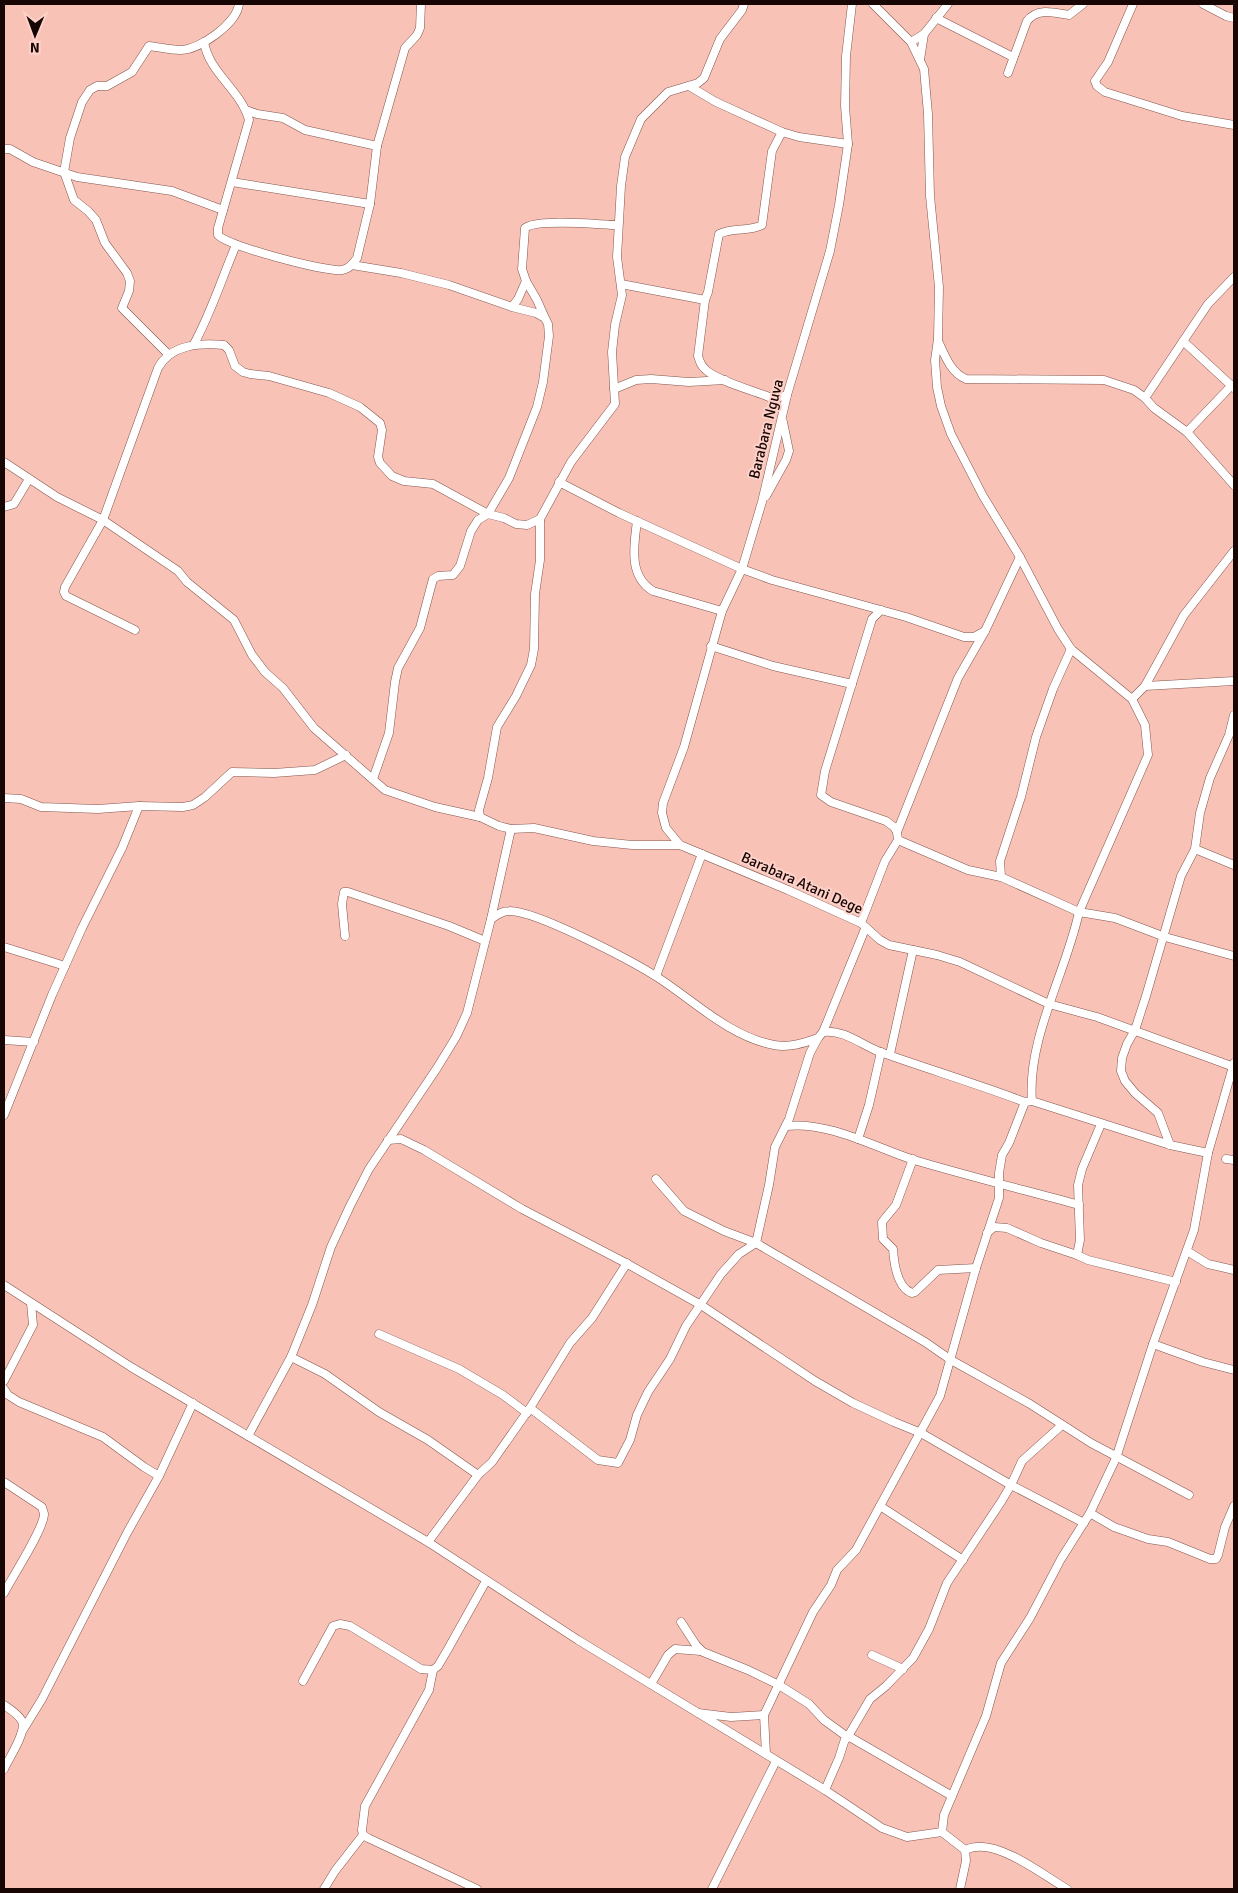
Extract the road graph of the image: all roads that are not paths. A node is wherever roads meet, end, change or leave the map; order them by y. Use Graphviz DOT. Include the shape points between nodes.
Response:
graph roads {
  1 [pos="239,4"];
  2 [pos="421,4"];
  3 [pos="744,4"];
  4 [pos="852,4"];
  5 [pos="873,4"];
  6 [pos="948,4"];
  7 [pos="1083,4"];
  8 [pos="1133,4"];
  9 [pos="1203,4"];
  10 [pos="936,18"];
  11 [pos="1234,18"];
  12 [pos="924,34"];
  13 [pos="204,42"];
  14 [pos="911,42"];
  15 [pos="1013,57"];
  16 [pos="920,60"];
  17 [pos="1008,74"];
  18 [pos="689,86"];
  19 [pos="246,110"];
  20 [pos="1234,125"];
  21 [pos="782,132"];
  22 [pos="848,144"];
  23 [pos="377,146"];
  24 [pos="4,149"];
  25 [pos="64,172"];
  26 [pos="232,182"];
  27 [pos="370,204"];
  28 [pos="223,210"];
  29 [pos="618,225"];
  30 [pos="236,246"];
  31 [pos="352,265"];
  32 [pos="1234,277"];
  33 [pos="526,281"];
  34 [pos="621,284"];
  35 [pos="705,300"];
  36 [pos="512,307"];
  37 [pos="546,318"];
  38 [pos="938,339"];
  39 [pos="1183,341"];
  40 [pos="194,344"];
  41 [pos="168,354"];
  42 [pos="726,380"];
  43 [pos="1233,387"];
  44 [pos="614,389"];
  45 [pos="787,395"];
  46 [pos="1145,398"];
  47 [pos="782,418"];
  48 [pos="1188,432"];
  49 [pos="4,462"];
  50 [pos="1234,474"];
  51 [pos="29,479"];
  52 [pos="559,482"];
  53 [pos="1234,485"];
  54 [pos="762,502"];
  55 [pos="4,507"];
  56 [pos="488,514"];
  57 [pos="540,519"];
  58 [pos="104,520"];
  59 [pos="637,521"];
  60 [pos="1234,551"];
  61 [pos="1020,557"];
  62 [pos="742,569"];
  63 [pos="869,607"];
  64 [pos="881,610"];
  65 [pos="722,611"];
  66 [pos="872,619"];
  67 [pos="135,630"];
  68 [pos="985,631"];
  69 [pos="711,646"];
  70 [pos="1071,649"];
  71 [pos="1234,681"];
  72 [pos="852,684"];
  73 [pos="1145,686"];
  74 [pos="1132,699"];
  75 [pos="1234,715"];
  76 [pos="346,754"];
  77 [pos="373,779"];
  78 [pos="4,798"];
  79 [pos="138,806"];
  80 [pos="480,817"];
  81 [pos="511,829"];
  82 [pos="898,836"];
  83 [pos="680,846"];
  84 [pos="1195,849"];
  85 [pos="702,854"];
  86 [pos="1234,865"];
  87 [pos="1001,878"];
  88 [pos="1078,912"];
  89 [pos="492,919"];
  90 [pos="863,926"];
  91 [pos="345,936"];
  92 [pos="1165,936"];
  93 [pos="485,941"];
  94 [pos="4,947"];
  95 [pos="913,950"];
  96 [pos="1234,956"];
  97 [pos="65,966"];
  98 [pos="656,976"];
  99 [pos="1049,1004"];
  100 [pos="1135,1030"];
  101 [pos="821,1035"];
  102 [pos="4,1040"];
  103 [pos="34,1042"];
  104 [pos="880,1052"];
  105 [pos="890,1054"];
  106 [pos="1234,1065"];
  107 [pos="1029,1101"];
  108 [pos="4,1114"];
  109 [pos="1101,1124"];
  110 [pos="786,1126"];
  111 [pos="394,1131"];
  112 [pos="401,1139"];
  113 [pos="858,1139"];
  114 [pos="388,1140"];
  115 [pos="1170,1145"];
  116 [pos="1208,1154"];
  117 [pos="913,1159"];
  118 [pos="656,1179"];
  119 [pos="998,1184"];
  120 [pos="1079,1205"];
  121 [pos="986,1235"];
  122 [pos="756,1243"];
  123 [pos="1187,1251"];
  124 [pos="1076,1255"];
  125 [pos="628,1263"];
  126 [pos="976,1268"];
  127 [pos="1234,1270"];
  128 [pos="1176,1282"];
  129 [pos="4,1285"];
  130 [pos="31,1303"];
  131 [pos="701,1305"];
  132 [pos="49,1313"];
  133 [pos="34,1320"];
  134 [pos="379,1334"];
  135 [pos="1153,1344"];
  136 [pos="291,1357"];
  137 [pos="951,1360"];
  138 [pos="1234,1370"];
  139 [pos="4,1381"];
  140 [pos="4,1389"];
  141 [pos="193,1403"];
  142 [pos="528,1410"];
  143 [pos="1062,1425"];
  144 [pos="921,1433"];
  145 [pos="248,1436"];
  146 [pos="1116,1458"];
  147 [pos="478,1475"];
  148 [pos="159,1476"];
  149 [pos="4,1482"];
  150 [pos="1011,1485"];
  151 [pos="1189,1495"];
  152 [pos="880,1506"];
  153 [pos="1234,1506"];
  154 [pos="1090,1513"];
  155 [pos="1084,1523"];
  156 [pos="428,1542"];
  157 [pos="963,1560"];
  158 [pos="486,1581"];
  159 [pos="4,1593"];
  160 [pos="680,1622"];
  161 [pos="703,1652"];
  162 [pos="872,1655"];
  163 [pos="903,1669"];
  164 [pos="433,1670"];
  165 [pos="303,1681"];
  166 [pos="651,1684"];
  167 [pos="779,1685"];
  168 [pos="4,1705"];
  169 [pos="696,1713"];
  170 [pos="764,1715"];
  171 [pos="23,1730"];
  172 [pos="848,1737"];
  173 [pos="766,1754"];
  174 [pos="776,1762"];
  175 [pos="4,1769"];
  176 [pos="825,1790"];
  177 [pos="952,1796"];
  178 [pos="942,1832"];
  179 [pos="363,1834"];
  180 [pos="965,1850"];
  181 [pos="324,1889"];
  182 [pos="477,1889"];
  183 [pos="712,1889"];
  184 [pos="960,1889"];
  185 [pos="1067,1889"];
  1 -- 13 [label="street" via="236,16"];
  2 -- 23 [label="street" via="420,28 405,48"];
  3 -- 18 [label="street" via="720,39 704,78"];
  4 -- 22 [label="street, Barabara Nguva" via="846,56"];
  5 -- 14 [label="street"];
  6 -- 10 [label="street"];
  7 -- 15 [label="street" via="1069,16 1041,11 1031,15"];
  8 -- 20 [label="street" via="1108,62 1095,81 1097,86 1105,92 1182,116"];
  9 -- 11 [label="street"];
  10 -- 12 [label="street"];
  10 -- 15 [label="street"];
  12 -- 14 [label="street"];
  12 -- 16 [label="street"];
  13 -- 19 [label="street" via="210,61"];
  13 -- 25 [label="street" via="181,50 149,46 132,72 107,86 90,90 82,102 70,138"];
  14 -- 16 [label="street"];
  15 -- 17 [label="street"];
  16 -- 38 [label="street" via="926,86 930,196 937,254"];
  18 -- 21 [label="street"];
  18 -- 29 [label="street" via="668,92 641,119 626,157"];
  19 -- 23 [label="street" via="283,118 305,130"];
  19 -- 26 [label="street" via="248,120"];
  21 -- 22 [label="street"];
  21 -- 35 [label="street" via="772,151 762,224 719,234"];
  22 -- 45 [label="street, Barabara Nguva" via="830,250"];
  23 -- 27 [label="street"];
  24 -- 25 [label="street"];
  25 -- 28 [label="street" via="77,178 172,191"];
  25 -- 41 [label="street" via="74,200 96,220 105,243 127,272 129,291 122,308"];
  26 -- 27 [label="street"];
  26 -- 28 [label="street"];
  27 -- 31 [label="street" via="357,258"];
  28 -- 30 [label="street" via="218,235"];
  29 -- 33 [label="street" via="528,225 522,259"];
  29 -- 34 [label="street" via="617,257"];
  30 -- 31 [label="street" via="326,268 344,270"];
  30 -- 40 [label="street"];
  31 -- 36 [label="street" via="401,272"];
  32 -- 39 [label="street" via="1208,304"];
  33 -- 36 [label="street"];
  33 -- 37 [label="street"];
  34 -- 35 [label="street"];
  34 -- 44 [label="street" via="612,352"];
  35 -- 42 [label="street" via="698,356 700,364"];
  36 -- 37 [label="street"];
  37 -- 56 [label="street" via="549,336 537,407 509,478"];
  38 -- 46 [label="street" via="958,376 966,379 1104,380 1134,390"];
  38 -- 61 [label="street" via="935,360 937,387 950,434"];
  39 -- 43 [label="street"];
  39 -- 46 [label="street"];
  40 -- 41 [label="street"];
  40 -- 56 [label="street" via="224,345 235,366 243,372 330,393 360,407 380,423 378,457 392,476 404,481 433,484"];
  41 -- 58 [label="street" via="158,368"];
  42 -- 44 [label="street" via="636,380"];
  42 -- 45 [label="street" via="769,397"];
  43 -- 48 [label="street"];
  44 -- 52 [label="street" via="615,404"];
  45 -- 47 [label="street, Barabara Nguva"];
  46 -- 48 [label="street"];
  47 -- 54 [label="street, Barabara Nguva"];
  47 -- 54 [label="street" via="789,451"];
  48 -- 53 [label="street"];
  49 -- 51 [label="street"];
  50 -- 53 [label="street"];
  51 -- 55 [label="street" via="14,504"];
  51 -- 58 [label="street"];
  52 -- 57 [label="street"];
  52 -- 59 [label="street"];
  54 -- 62 [label="street, Barabara Nguva"];
  56 -- 57 [label="street" via="516,524 527,525"];
  56 -- 77 [label="street" via="478,520 471,531 457,570 433,579 420,628 398,668 388,733"];
  57 -- 80 [label="street" via="540,560 531,664 497,728 488,778 478,810"];
  58 -- 67 [label="street" via="64,592 66,596"];
  58 -- 76 [label="street" via="178,571 234,620 265,672 283,688 314,728"];
  59 -- 62 [label="street"];
  59 -- 65 [label="street" via="633,554 639,578 646,587"];
  60 -- 73 [label="street" via="1184,615"];
  61 -- 68 [label="street"];
  61 -- 70 [label="street"];
  62 -- 63 [label="street"];
  62 -- 65 [label="street, Barabara Nguva"];
  63 -- 64 [label="street"];
  63 -- 66 [label="street"];
  64 -- 66 [label="street"];
  64 -- 68 [label="street" via="964,636 974,637"];
  65 -- 69 [label="street, Barabara Nguva"];
  66 -- 72 [label="street"];
  68 -- 82 [label="street" via="958,678"];
  69 -- 72 [label="street" via="773,666"];
  69 -- 83 [label="street, Barabara Nguva" via="684,747 663,803 666,828"];
  70 -- 74 [label="street"];
  70 -- 87 [label="street" via="1036,737 1000,861"];
  71 -- 73 [label="street"];
  72 -- 82 [label="street" via="825,771 821,795 831,802 886,821"];
  73 -- 74 [label="street"];
  74 -- 88 [label="street" via="1145,725 1148,755"];
  75 -- 84 [label="street" via="1210,778 1200,813"];
  76 -- 77 [label="street"];
  76 -- 79 [label="street" via="315,770 232,772 193,805"];
  77 -- 80 [label="street" via="385,790 406,798"];
  78 -- 79 [label="street" via="21,799 41,807 98,809"];
  79 -- 97 [label="street" via="122,848"];
  80 -- 81 [label="street"];
  81 -- 83 [label="street, Barabara Atani Dege" via="534,828 622,844"];
  81 -- 89 [label="street"];
  82 -- 87 [label="street" via="968,870"];
  82 -- 90 [label="street" via="885,861"];
  83 -- 85 [label="street, Barabara Atani Dege"];
  84 -- 86 [label="street"];
  84 -- 92 [label="street" via="1182,876"];
  85 -- 90 [label="street, Barabara Atani Dege"];
  85 -- 98 [label="street"];
  87 -- 88 [label="street"];
  88 -- 92 [label="street" via="1115,918"];
  88 -- 99 [label="street"];
  89 -- 93 [label="street"];
  89 -- 98 [label="street" via="509,911 542,919"];
  90 -- 95 [label="street, Barabara Atani Dege" via="880,940"];
  90 -- 101 [label="street"];
  91 -- 93 [label="street" via="342,904 344,892 348,892"];
  92 -- 96 [label="street"];
  92 -- 100 [label="street"];
  93 -- 111 [label="street" via="466,1014 456,1037"];
  94 -- 97 [label="street"];
  95 -- 99 [label="street, Barabara Atani Dege" via="960,962"];
  95 -- 105 [label="street"];
  97 -- 103 [label="street"];
  98 -- 101 [label="street" via="727,1026 762,1042 794,1045"];
  99 -- 100 [label="street, Barabara Atani Dege"];
  99 -- 107 [label="street" via="1034,1062"];
  100 -- 106 [label="street, Barabara Atani Dege"];
  100 -- 115 [label="street" via="1122,1058 1121,1071 1130,1087 1158,1113"];
  101 -- 104 [label="street" via="838,1033"];
  101 -- 110 [label="street" via="810,1054"];
  102 -- 103 [label="street"];
  103 -- 108 [label="street"];
  104 -- 105 [label="street"];
  104 -- 113 [label="street"];
  105 -- 107 [label="street"];
  106 -- 116 [label="street"];
  107 -- 109 [label="street"];
  107 -- 119 [label="street" via="1002,1155"];
  109 -- 115 [label="street"];
  109 -- 120 [label="street" via="1082,1170 1078,1185"];
  110 -- 113 [label="street" via="823,1129"];
  110 -- 122 [label="street" via="775,1146"];
  111 -- 112 [label="street"];
  111 -- 114 [label="street"];
  112 -- 114 [label="street"];
  112 -- 125 [label="street" via="522,1209"];
  113 -- 117 [label="street"];
  114 -- 136 [label="street" via="369,1170 335,1239"];
  115 -- 116 [label="street"];
  116 -- 123 [label="street"];
  117 -- 119 [label="street"];
  117 -- 126 [label="street" via="896,1205 882,1222 881,1230 883,1239 893,1249 904,1289 915,1292 938,1270"];
  118 -- 122 [label="street" via="684,1210"];
  119 -- 120 [label="street"];
  119 -- 121 [label="street" via="999,1198"];
  120 -- 124 [label="street" via="1080,1240"];
  121 -- 124 [label="street" via="994,1227 1007,1228"];
  121 -- 126 [label="street"];
  122 -- 131 [label="street" via="739,1254 721,1274"];
  122 -- 137 [label="street"];
  123 -- 127 [label="street" via="1208,1264"];
  123 -- 128 [label="street"];
  124 -- 128 [label="street"];
  125 -- 131 [label="street"];
  125 -- 142 [label="street" via="592,1318 570,1342"];
  126 -- 137 [label="street"];
  128 -- 135 [label="street"];
  129 -- 130 [label="street"];
  130 -- 132 [label="street"];
  130 -- 133 [label="street"];
  131 -- 142 [label="street" via="648,1392 618,1463 598,1460"];
  131 -- 144 [label="street" via="815,1381 853,1403"];
  132 -- 133 [label="street"];
  132 -- 141 [label="street"];
  133 -- 139 [label="street"];
  134 -- 142 [label="street" via="459,1369"];
  135 -- 138 [label="street"];
  135 -- 146 [label="street"];
  136 -- 145 [label="street"];
  136 -- 147 [label="street" via="325,1374"];
  137 -- 143 [label="street"];
  137 -- 144 [label="street" via="940,1396"];
  140 -- 148 [label="street" via="19,1402 103,1437"];
  141 -- 145 [label="street"];
  141 -- 148 [label="street"];
  142 -- 147 [label="street" via="492,1462"];
  143 -- 146 [label="street"];
  143 -- 150 [label="street" via="1022,1461"];
  144 -- 150 [label="street"];
  144 -- 152 [label="street"];
  145 -- 156 [label="street"];
  146 -- 151 [label="street"];
  146 -- 154 [label="street"];
  147 -- 156 [label="street"];
  148 -- 171 [label="street"];
  149 -- 159 [label="street" via="42,1507 44,1513 43,1521"];
  150 -- 155 [label="street"];
  150 -- 157 [label="street"];
  152 -- 157 [label="street"];
  152 -- 167 [label="street" via="856,1550 837,1570 813,1612"];
  153 -- 154 [label="street" via="1216,1559 1114,1526"];
  154 -- 155 [label="street"];
  155 -- 177 [label="street" via="1001,1663 986,1716"];
  156 -- 158 [label="street"];
  157 -- 163 [label="street" via="947,1583 921,1644"];
  158 -- 164 [label="street"];
  158 -- 166 [label="street"];
  160 -- 161 [label="street"];
  161 -- 166 [label="street" via="675,1649 668,1654"];
  161 -- 167 [label="street"];
  162 -- 163 [label="street"];
  163 -- 172 [label="street" via="870,1699"];
  164 -- 165 [label="street" via="420,1669 350,1626 340,1624 333,1626"];
  164 -- 179 [label="street" via="429,1690 365,1806"];
  166 -- 169 [label="street"];
  167 -- 170 [label="street"];
  167 -- 172 [label="street" via="809,1704 824,1720"];
  168 -- 171 [label="street" via="22,1722"];
  169 -- 170 [label="street" via="731,1717"];
  169 -- 173 [label="street"];
  170 -- 173 [label="street"];
  171 -- 175 [label="street"];
  172 -- 176 [label="street"];
  172 -- 177 [label="street"];
  173 -- 174 [label="street"];
  174 -- 176 [label="street"];
  174 -- 183 [label="street"];
  176 -- 178 [label="street" via="894,1833 907,1836"];
  177 -- 178 [label="street" via="944,1815"];
  178 -- 180 [label="street"];
  179 -- 181 [label="street"];
  179 -- 182 [label="street"];
  180 -- 184 [label="street"];
  180 -- 185 [label="street" via="977,1846 993,1848 1013,1856"];
}
